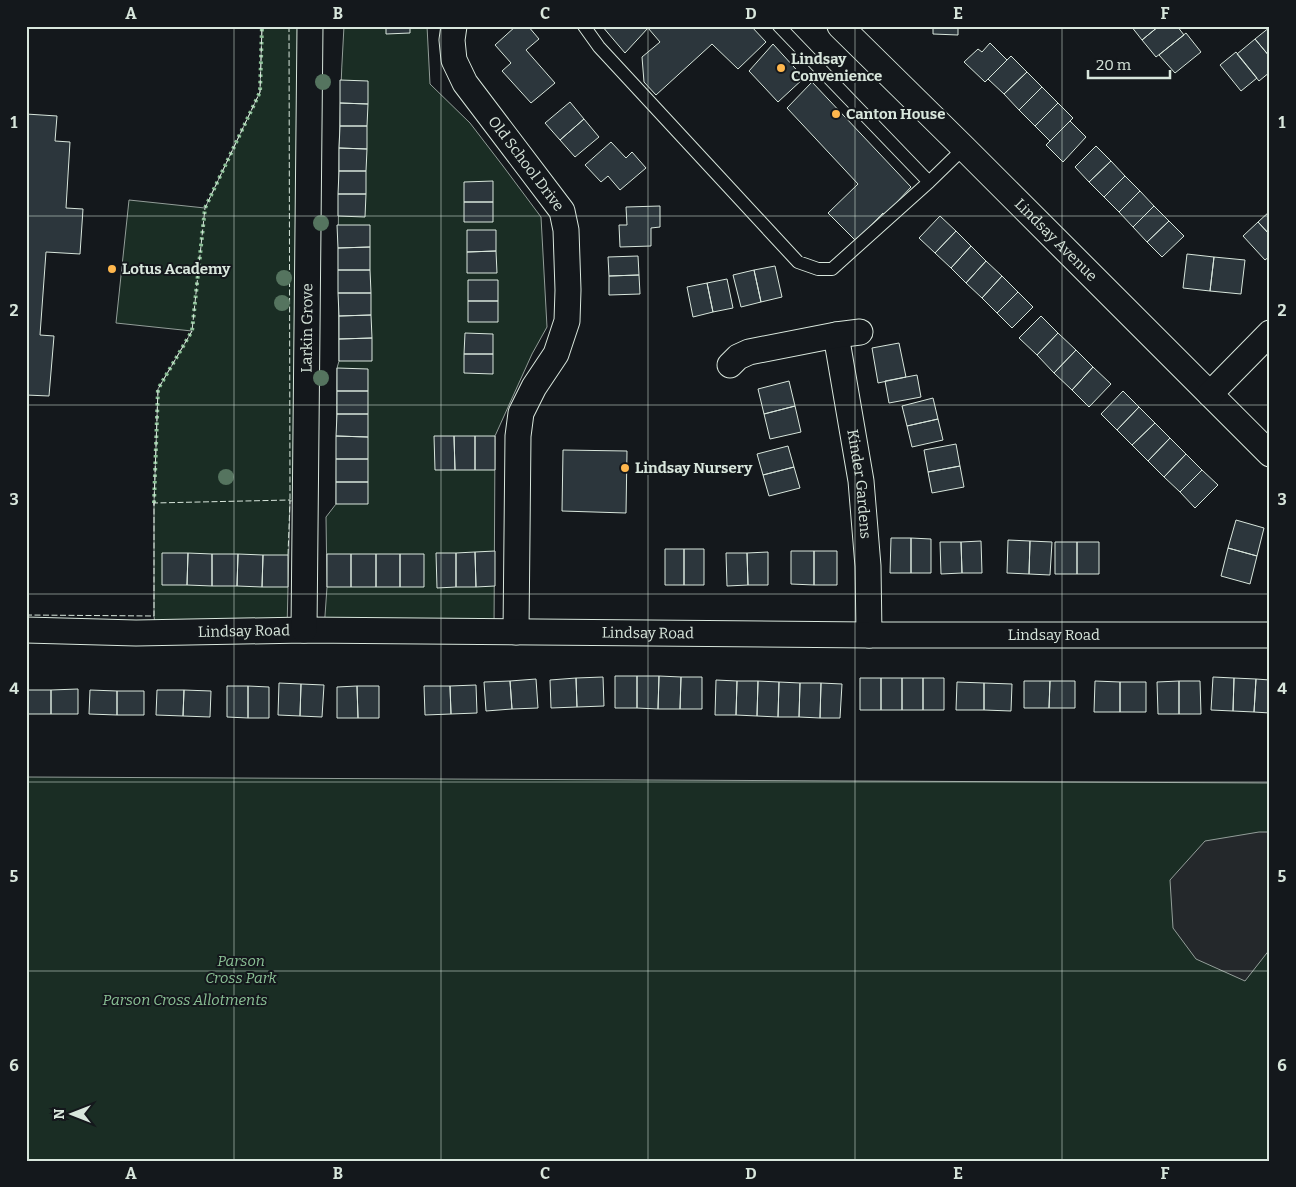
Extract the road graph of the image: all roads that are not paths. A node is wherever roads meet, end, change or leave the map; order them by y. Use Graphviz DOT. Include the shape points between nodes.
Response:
graph roads {
  1 [pos="310,26"];
  2 [pos="454,26"];
  3 [pos="584,26"];
  4 [pos="779,26"];
  5 [pos="840,26"];
  6 [pos="964,148"];
  7 [pos="929,182"];
  8 [pos="1270,333"];
  9 [pos="730,365"];
  10 [pos="1210,394"];
  11 [pos="1270,454"];
  12 [pos="26,630"];
  13 [pos="304,630"];
  14 [pos="516,632"];
  15 [pos="869,635"];
  16 [pos="1270,635"];
  1 -- 13 [label="street, Larkin Grove"];
  2 -- 14 [label="street, Old School Drive" via="454,60 465,83 562,211 566,230 567,321 556,354 521,413 518,436"];
  3 -- 7 [label="lane" via="599,47 798,262 818,269 832,269"];
  4 -- 7 [label="lane"];
  5 -- 6 [label="street, Lindsay Avenue"];
  6 -- 7 [label="lane"];
  6 -- 10 [label="street, Lindsay Avenue"];
  8 -- 10 [label="street"];
  9 -- 15 [label="street, Kinder Gardens" via="749,352 848,334 868,566"];
  10 -- 11 [label="street, Lindsay Avenue"];
  12 -- 13 [label="street, Lindsay Road" via="136,633"];
  13 -- 14 [label="street, Lindsay Road"];
  14 -- 15 [label="street, Lindsay Road"];
  15 -- 16 [label="street, Lindsay Road"];
}
